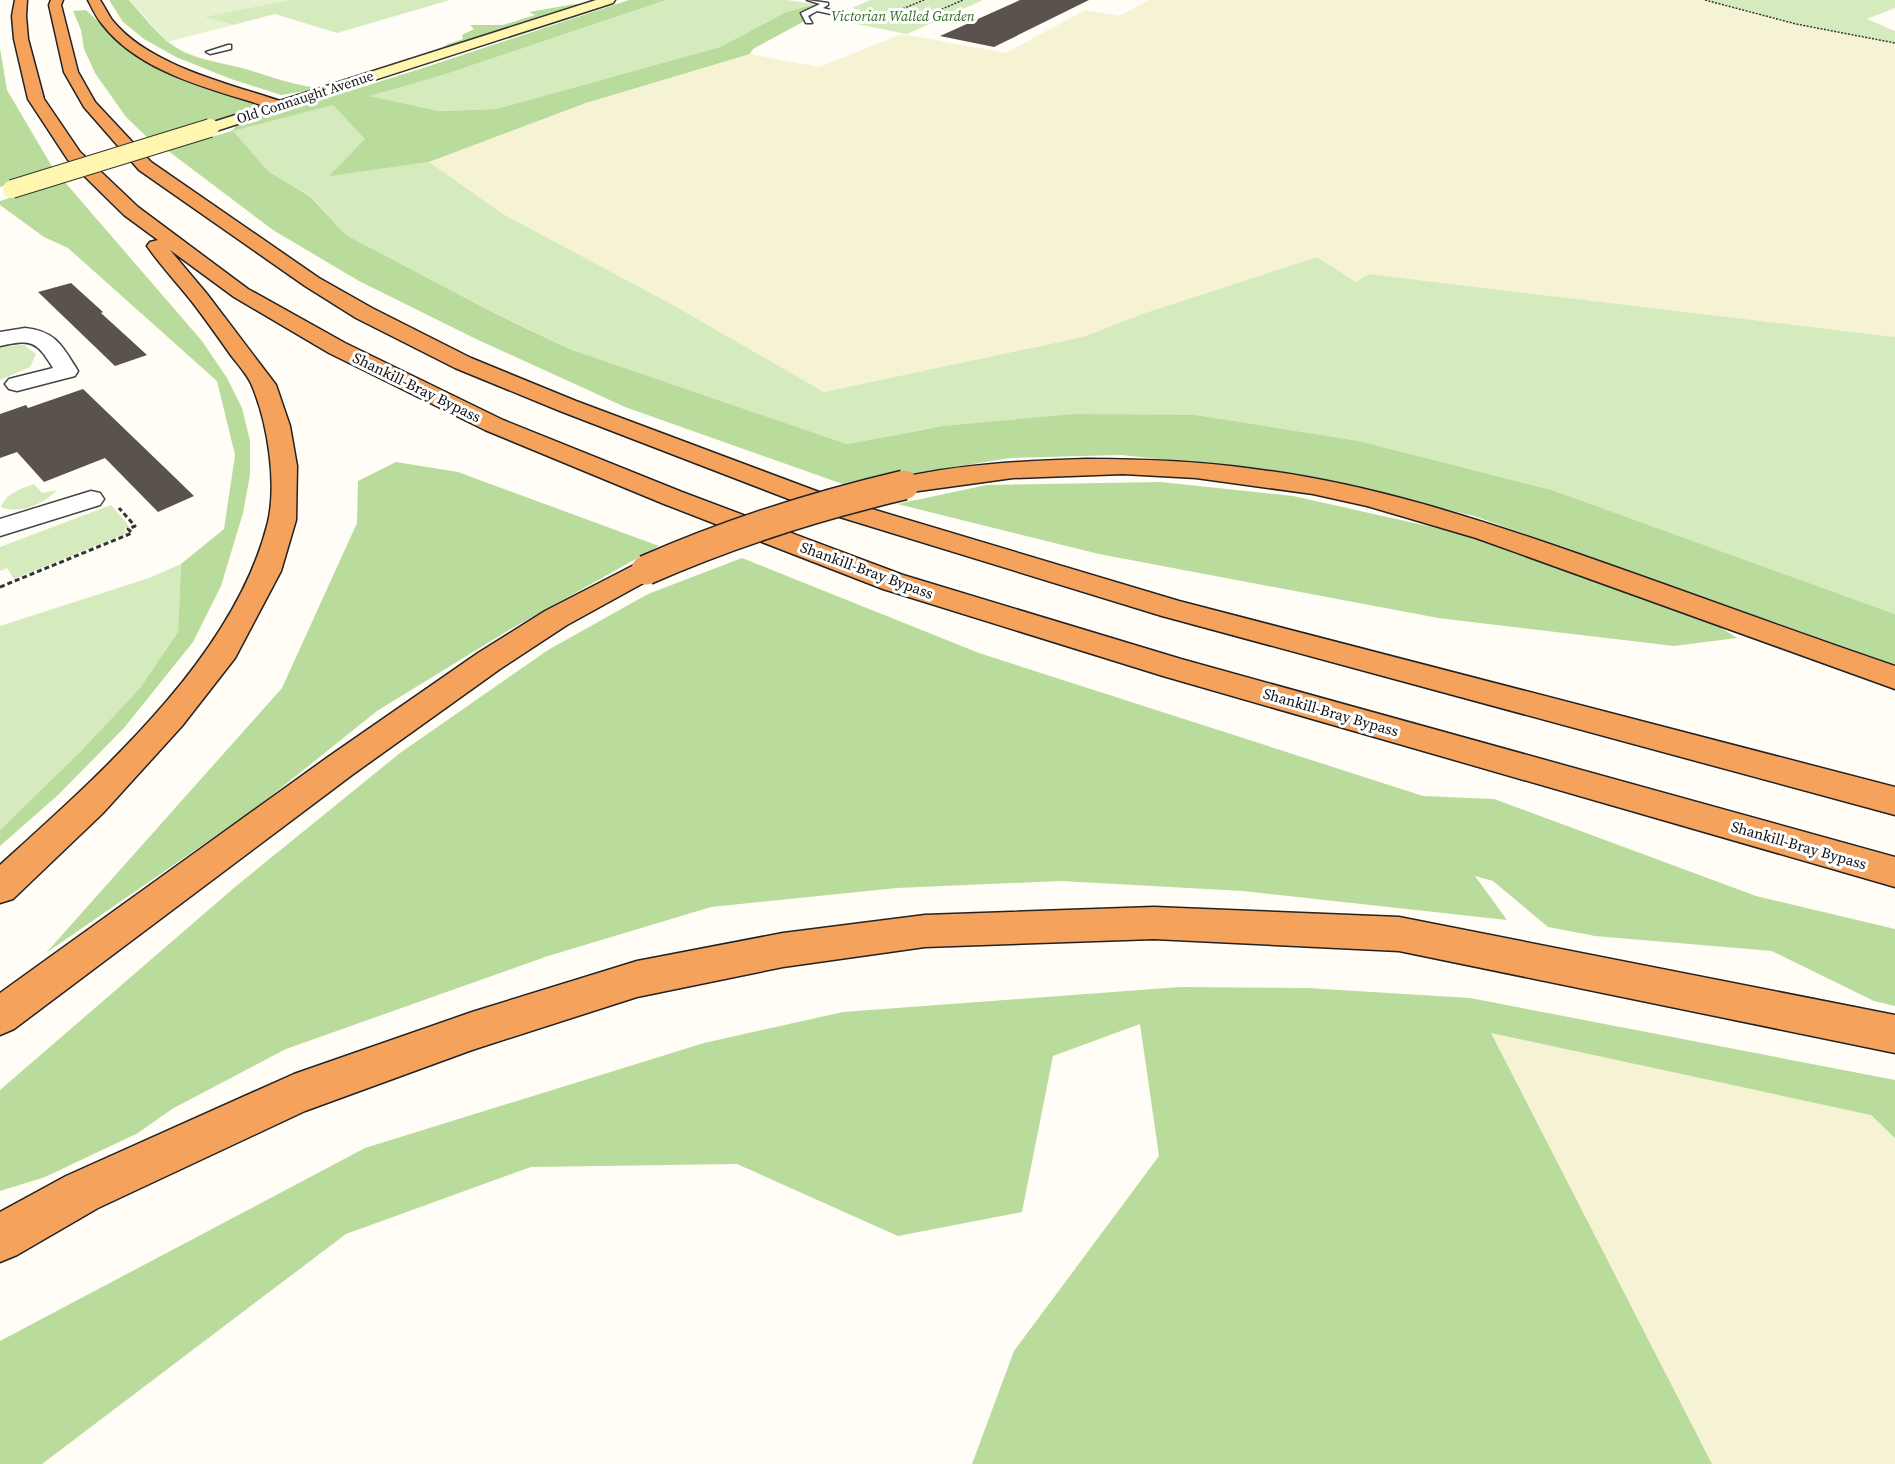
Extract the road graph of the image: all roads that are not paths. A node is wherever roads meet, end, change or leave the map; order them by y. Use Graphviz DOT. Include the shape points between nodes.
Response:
graph roads {
  1 [pos="21,0"];
  2 [pos="57,0"];
  3 [pos="94,0"];
  4 [pos="609,0"];
  5 [pos="810,0"];
  6 [pos="816,9"];
  7 [pos="845,15"];
  8 [pos="809,21"];
  9 [pos="228,47"];
  10 [pos="210,52"];
  11 [pos="280,106"];
  12 [pos="6,191"];
  13 [pos="131,211"];
  14 [pos="0,339"];
  15 [pos="17,384"];
  16 [pos="91,499"];
  17 [pos="0,528"];
  18 [pos="1895,678"];
  19 [pos="1895,801"];
  20 [pos="1895,872"];
  21 [pos="0,888"];
  22 [pos="0,1016"];
  23 [pos="1895,1034"];
  24 [pos="0,1239"];
  1 -- 13 [label="highway, Shankill-Bray Bypass" via="21,39 36,99 74,156"];
  2 -- 19 [label="highway" via="71,72 89,104 145,166 312,282 463,363 837,508 1172,609"];
  3 -- 11 [label="highway" via="99,13 116,33 139,51 192,75"];
  4 -- 11 [label="street, Old Connaught Avenue"];
  5 -- 6 [label="lane" via="826,4"];
  6 -- 7 [label="lane"];
  6 -- 8 [label="lane" via="804,15"];
  9 -- 10 [label="lane"];
  11 -- 12 [label="street, Old Connaught Avenue, bridge"];
  13 -- 20 [label="highway, Shankill-Bray Bypass" via="241,293 337,348 484,420 893,582 1174,668"];
  13 -- 21 [label="highway" via="264,385 278,426 284,466 282,520 267,571 224,651 170,718 91,803"];
  14 -- 15 [label="street" via="32,334 48,341 67,371"];
  16 -- 17 [label="street"];
  18 -- 22 [label="highway, bridge" via="1548,552 1380,502 1273,480 1198,470 1073,466 964,474 846,497 762,522 646,570 556,618 340,766"];
  23 -- 24 [label="highway" via="1399,934 1154,923 926,931 783,950 637,980 472,1031 294,1095 82,1192"];
}
